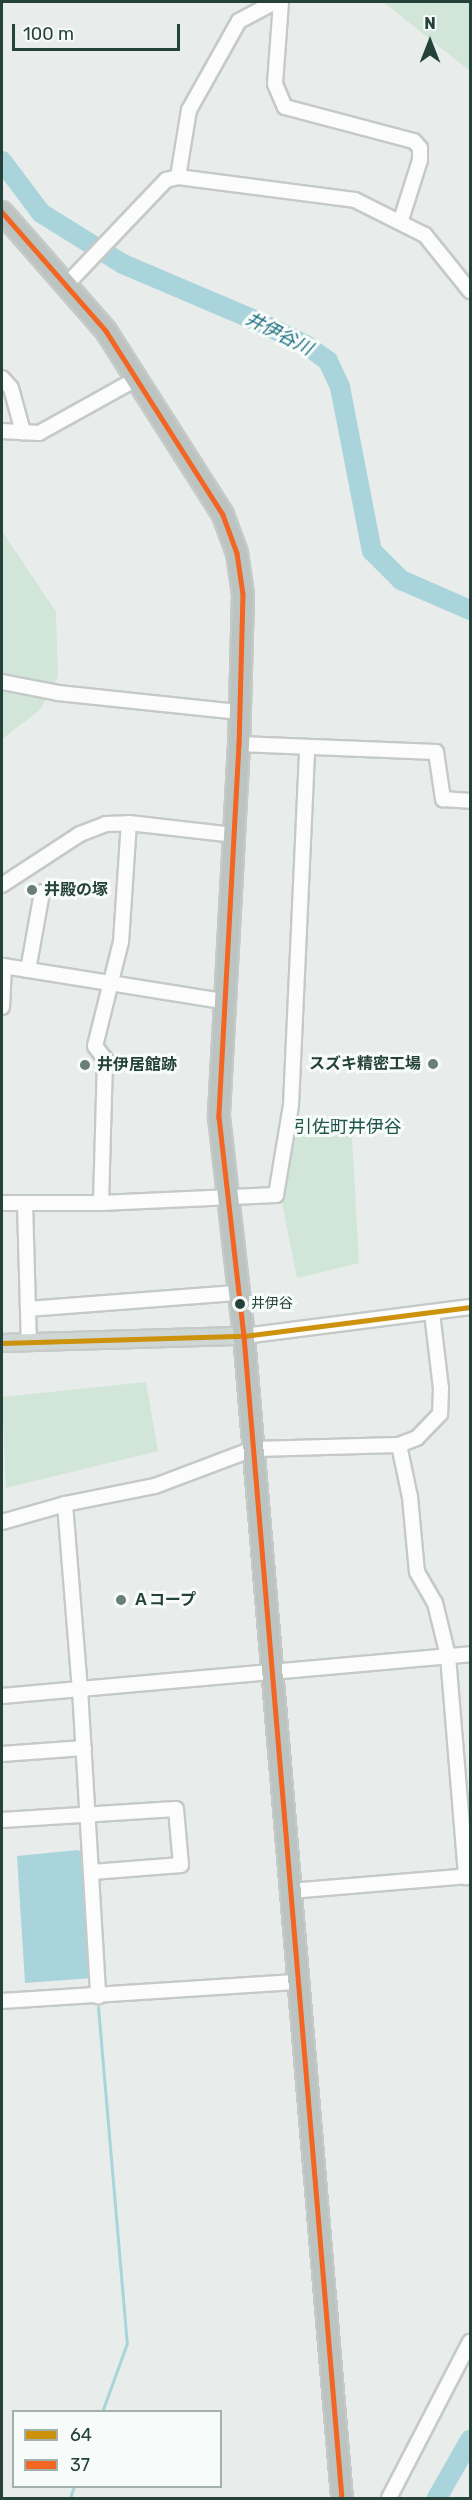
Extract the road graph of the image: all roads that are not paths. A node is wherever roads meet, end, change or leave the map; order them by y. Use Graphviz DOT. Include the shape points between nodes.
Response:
graph roads {
  1 [pos="274,2"];
  2 [pos="281,2"];
  3 [pos="178,177"];
  4 [pos="3,215"];
  5 [pos="401,220"];
  6 [pos="67,284"];
  7 [pos="471,291"];
  8 [pos="2,378"];
  9 [pos="138,378"];
  10 [pos="2,431"];
  11 [pos="23,432"];
  12 [pos="2,682"];
  13 [pos="240,712"];
  14 [pos="239,744"];
  15 [pos="308,748"];
  16 [pos="471,801"];
  17 [pos="129,823"];
  18 [pos="235,835"];
  19 [pos="2,885"];
  20 [pos="42,892"];
  21 [pos="27,970"];
  22 [pos="112,985"];
  23 [pos="223,1001"];
  24 [pos="2,1007"];
  25 [pos="226,1198"];
  26 [pos="2,1203"];
  27 [pos="25,1203"];
  28 [pos="101,1203"];
  29 [pos="238,1293"];
  30 [pos="471,1307"];
  31 [pos="28,1309"];
  32 [pos="432,1313"];
  33 [pos="244,1336"];
  34 [pos="2,1343"];
  35 [pos="29,1343"];
  36 [pos="399,1445"];
  37 [pos="253,1449"];
  38 [pos="65,1504"];
  39 [pos="2,1522"];
  40 [pos="471,1654"];
  41 [pos="448,1656"];
  42 [pos="272,1672"];
  43 [pos="80,1689"];
  44 [pos="2,1696"];
  45 [pos="84,1748"];
  46 [pos="2,1754"];
  47 [pos="88,1814"];
  48 [pos="2,1820"];
  49 [pos="92,1872"];
  50 [pos="468,1876"];
  51 [pos="291,1891"];
  52 [pos="299,1982"];
  53 [pos="98,1996"];
  54 [pos="2,2001"];
  55 [pos="471,2342"];
  56 [pos="342,2499"];
  57 [pos="389,2499"];
  1 -- 3 [label="street" via="239,21 189,110"];
  2 -- 5 [label="street" via="275,84 285,107 414,141 420,148 420,160"];
  3 -- 5 [label="street" via="355,200"];
  3 -- 6 [label="street" via="166,180"];
  4 -- 6 [label="highway"];
  5 -- 7 [label="street" via="425,235"];
  6 -- 9 [label="highway" via="106,330"];
  8 -- 11 [label="street" via="10,388"];
  9 -- 11 [label="street" via="49,429"];
  9 -- 13 [label="highway" via="223,516 237,553 243,594"];
  10 -- 11 [label="street"];
  12 -- 13 [label="street" via="58,693"];
  13 -- 14 [label="highway"];
  14 -- 15 [label="street"];
  14 -- 18 [label="highway"];
  15 -- 16 [label="street" via="436,752 442,799"];
  15 -- 25 [label="street" via="291,1105 276,1194"];
  17 -- 18 [label="street"];
  17 -- 19 [label="street" via="106,824 80,834"];
  17 -- 22 [label="street" via="121,942"];
  18 -- 23 [label="highway"];
  20 -- 21 [label="street"];
  21 -- 22 [label="street"];
  21 -- 24 [label="street" via="4,966"];
  22 -- 23 [label="street"];
  22 -- 28 [label="street" via="95,1046 105,1059"];
  23 -- 25 [label="highway" via="219,1117"];
  25 -- 28 [label="street"];
  25 -- 29 [label="highway"];
  26 -- 27 [label="street"];
  27 -- 28 [label="street"];
  27 -- 31 [label="street"];
  29 -- 31 [label="street"];
  29 -- 33 [label="highway"];
  30 -- 32 [label="street"];
  31 -- 35 [label="street"];
  32 -- 33 [label="street"];
  32 -- 36 [label="street" via="441,1388 440,1414 417,1438"];
  33 -- 35 [label="main road"];
  33 -- 37 [label="highway"];
  34 -- 35 [label="main road"];
  36 -- 37 [label="street"];
  36 -- 41 [label="street" via="410,1497 417,1572 435,1604"];
  37 -- 38 [label="street" via="155,1486"];
  37 -- 42 [label="highway"];
  38 -- 39 [label="street"];
  38 -- 43 [label="street"];
  40 -- 41 [label="street"];
  41 -- 42 [label="street"];
  41 -- 50 [label="street"];
  42 -- 43 [label="street"];
  42 -- 51 [label="highway"];
  43 -- 44 [label="street"];
  43 -- 45 [label="street"];
  45 -- 46 [label="street"];
  45 -- 47 [label="street"];
  47 -- 48 [label="street"];
  47 -- 49 [label="street"];
  47 -- 49 [label="street" via="176,1809 181,1865"];
  49 -- 53 [label="street"];
  50 -- 51 [label="street"];
  51 -- 52 [label="highway"];
  52 -- 53 [label="street"];
  52 -- 56 [label="highway"];
  53 -- 54 [label="street"];
  55 -- 57 [label="street"];
}
